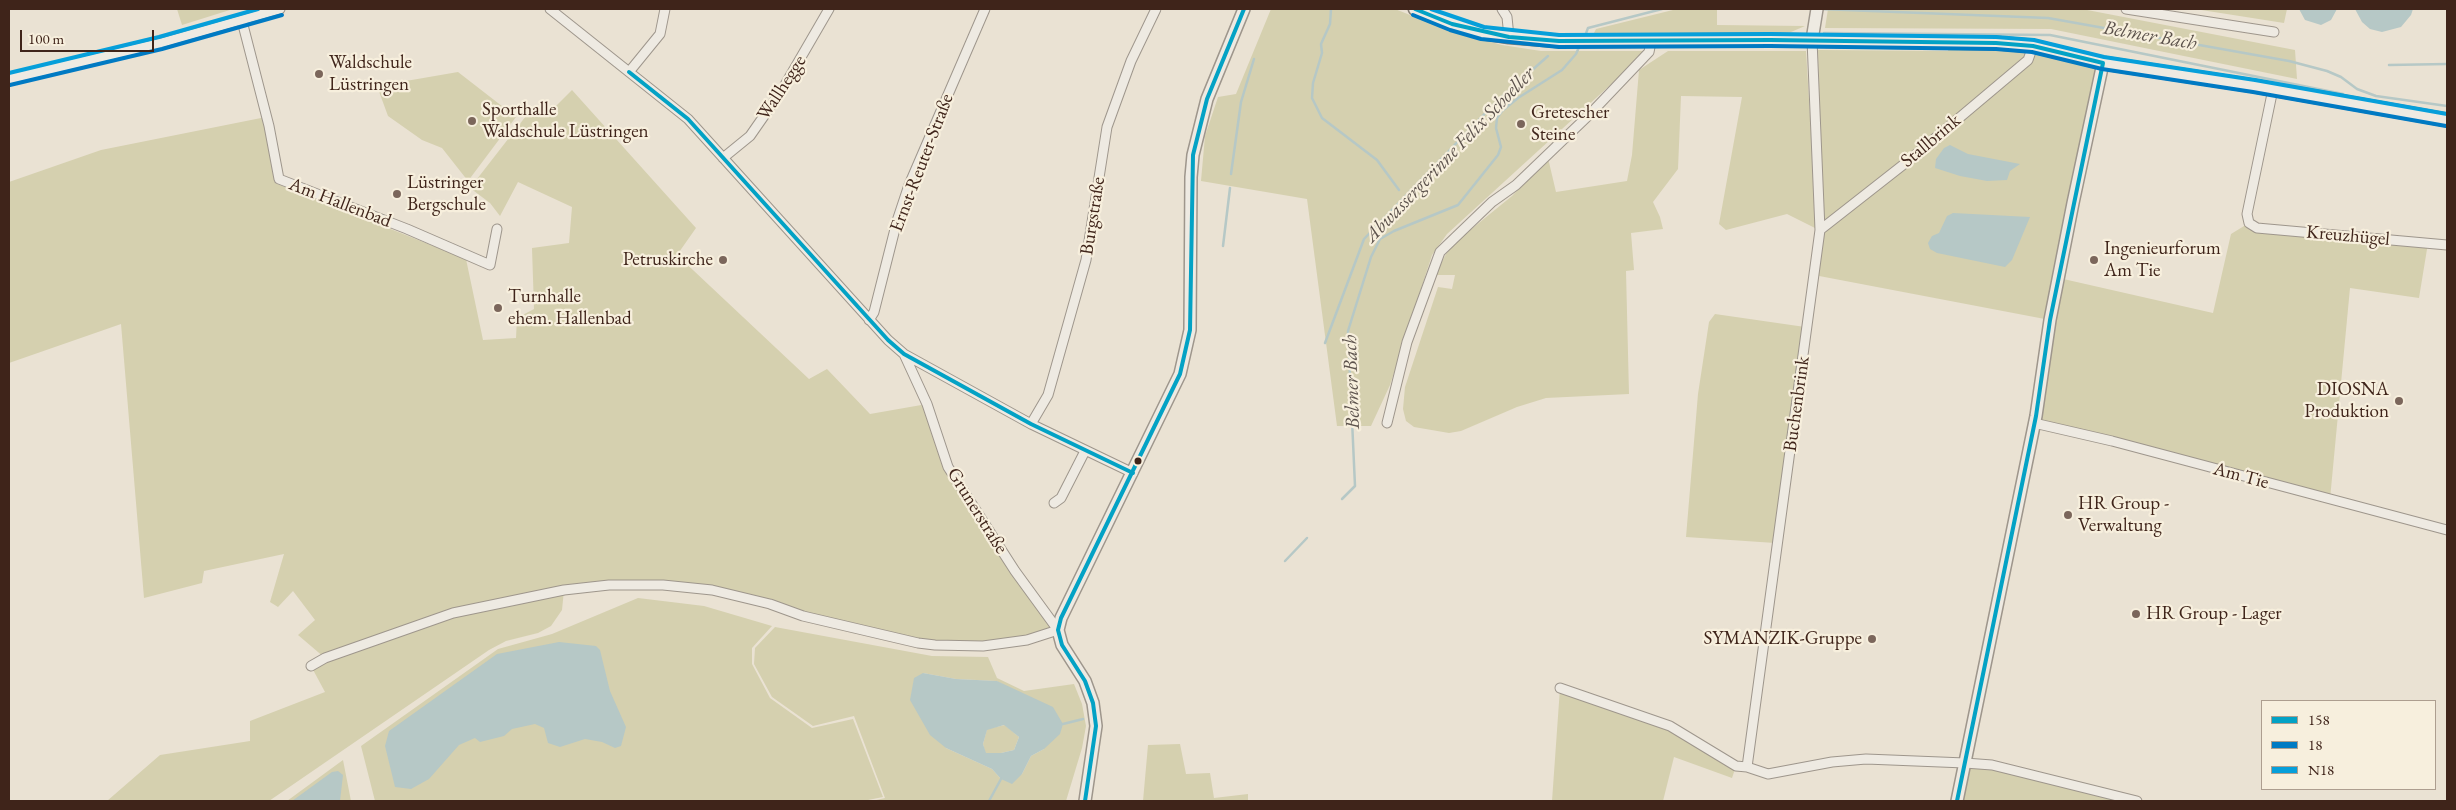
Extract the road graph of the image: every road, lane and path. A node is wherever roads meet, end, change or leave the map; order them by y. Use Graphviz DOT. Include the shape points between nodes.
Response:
graph roads {
  1 [pos="280,9"];
  2 [pos="550,9"];
  3 [pos="665,9"];
  4 [pos="830,9"];
  5 [pos="985,9"];
  6 [pos="1156,9"];
  7 [pos="1244,9"];
  8 [pos="1415,9"];
  9 [pos="1502,9"];
  10 [pos="2126,9"];
  11 [pos="1816,13"];
  12 [pos="242,20"];
  13 [pos="2274,32"];
  14 [pos="1510,37"];
  15 [pos="1812,40"];
  16 [pos="1651,42"];
  17 [pos="2033,46"];
  18 [pos="2103,63"];
  19 [pos="629,72"];
  20 [pos="9,79"];
  21 [pos="2272,90"];
  22 [pos="2447,120"];
  23 [pos="723,158"];
  24 [pos="497,229"];
  25 [pos="1820,230"];
  26 [pos="2447,245"];
  27 [pos="869,320"];
  28 [pos="904,354"];
  29 [pos="1387,423"];
  30 [pos="2034,423"];
  31 [pos="1031,424"];
  32 [pos="1085,451"];
  33 [pos="1132,473"];
  34 [pos="1054,503"];
  35 [pos="2447,530"];
  36 [pos="1058,630"];
  37 [pos="311,666"];
  38 [pos="1560,688"];
  39 [pos="1965,763"];
  40 [pos="1747,766"];
  41 [pos="1085,801"];
  42 [pos="1957,801"];
  43 [pos="2137,801"];
  1 -- 12 [label="street"];
  2 -- 19 [label="street"];
  3 -- 19 [label="street" via="660,34"];
  4 -- 23 [label="street, Wallhegge" via="782,90 750,136"];
  5 -- 27 [label="street, Ernst-Reuter-Straße" via="909,185 874,312"];
  6 -- 31 [label="street, Burgstraße" via="1131,61 1107,127 1086,260 1048,395"];
  7 -- 33 [label="street" via="1207,99 1193,155 1187,347 1171,395"];
  8 -- 14 [label="main road" via="1452,24"];
  9 -- 14 [label="street" via="1507,17"];
  10 -- 13 [label="street"];
  11 -- 15 [label="street"];
  12 -- 20 [label="street"];
  12 -- 24 [label="street, Am Hallenbad" via="279,179 490,265"];
  14 -- 16 [label="main road"];
  15 -- 16 [label="main road"];
  15 -- 17 [label="main road"];
  15 -- 25 [label="street, Buchenbrink"];
  16 -- 29 [label="street" via="1649,52 1590,114 1440,252 1407,342"];
  17 -- 18 [label="main road"];
  17 -- 25 [label="street, Stallbrink" via="2028,60"];
  18 -- 21 [label="main road"];
  18 -- 30 [label="street" via="2072,203"];
  19 -- 23 [label="street" via="688,119"];
  21 -- 22 [label="main road"];
  21 -- 26 [label="street, Kreuzhügel" via="2247,214 2249,223 2257,228"];
  23 -- 27 [label="street"];
  25 -- 40 [label="street, Buchenbrink"];
  27 -- 28 [label="street"];
  28 -- 31 [label="street"];
  28 -- 36 [label="street, Grunerstraße" via="927,404 948,468"];
  30 -- 35 [label="street, Am Tie"];
  30 -- 39 [label="street"];
  31 -- 32 [label="street"];
  32 -- 33 [label="street"];
  32 -- 34 [label="street" via="1062,498"];
  33 -- 36 [label="street"];
  36 -- 37 [label="street" via="1027,640 983,646 935,645 803,616 712,590 663,585 609,585 564,590 453,613 325,658"];
  36 -- 41 [label="street" via="1062,644 1085,681 1093,702 1096,726"];
  38 -- 40 [label="street" via="1670,726 1736,766"];
  39 -- 40 [label="street" via="1866,759 1768,774"];
  39 -- 42 [label="street"];
  39 -- 43 [label="street" via="1992,765"];
}
